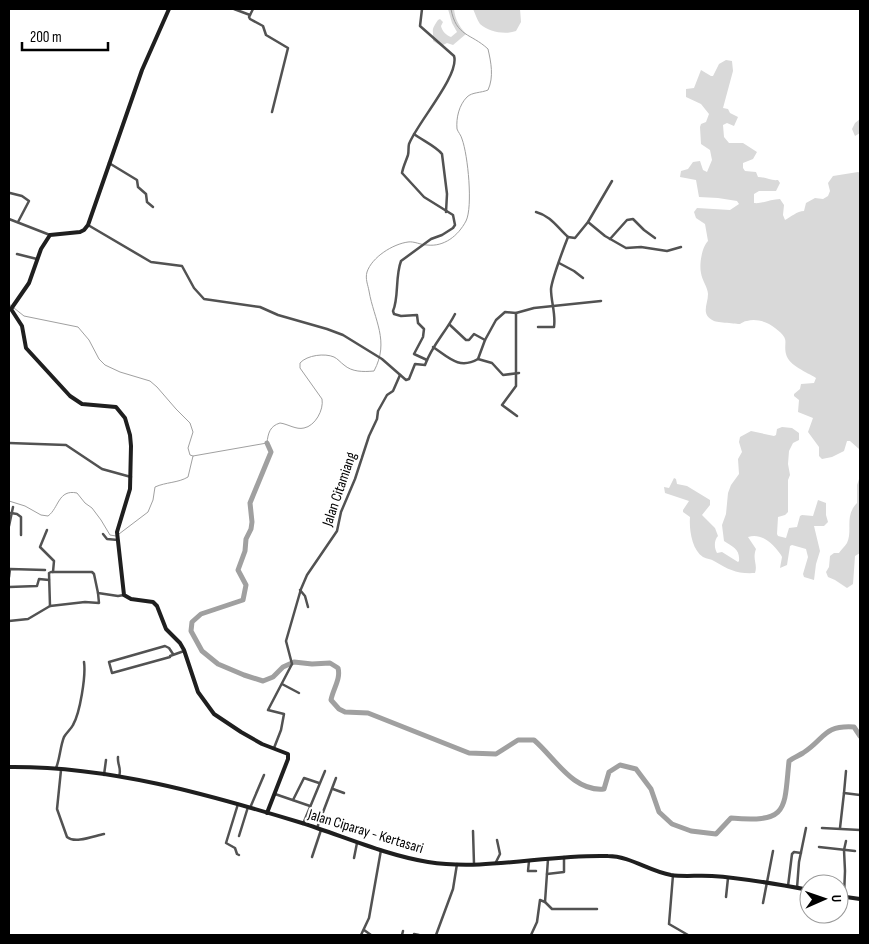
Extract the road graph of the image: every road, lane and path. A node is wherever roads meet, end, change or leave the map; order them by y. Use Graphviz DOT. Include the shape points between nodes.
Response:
graph roads {
  1 [pos="169,9"];
  2 [pos="234,9"];
  3 [pos="253,9"];
  4 [pos="422,9"];
  5 [pos="250,15"];
  6 [pos="272,112"];
  7 [pos="414,134"];
  8 [pos="110,162"];
  9 [pos="612,182"];
  10 [pos="10,193"];
  11 [pos="153,207"];
  12 [pos="446,212"];
  13 [pos="536,212"];
  14 [pos="9,219"];
  15 [pos="18,222"];
  16 [pos="588,222"];
  17 [pos="88,225"];
  18 [pos="50,235"];
  19 [pos="568,237"];
  20 [pos="655,238"];
  21 [pos="610,239"];
  22 [pos="681,247"];
  23 [pos="16,254"];
  24 [pos="37,259"];
  25 [pos="559,264"];
  26 [pos="583,278"];
  27 [pos="601,301"];
  28 [pos="554,307"];
  29 [pos="516,313"];
  30 [pos="455,314"];
  31 [pos="450,325"];
  32 [pos="538,327"];
  33 [pos="485,340"];
  34 [pos="433,347"];
  35 [pos="478,359"];
  36 [pos="427,360"];
  37 [pos="518,374"];
  38 [pos="400,375"];
  39 [pos="517,416"];
  40 [pos="9,444"];
  41 [pos="131,477"];
  42 [pos="13,507"];
  43 [pos="12,513"];
  44 [pos="9,526"];
  45 [pos="47,530"];
  46 [pos="103,534"];
  47 [pos="21,535"];
  48 [pos="118,539"];
  49 [pos="10,569"];
  50 [pos="45,570"];
  51 [pos="53,572"];
  52 [pos="9,577"];
  53 [pos="49,580"];
  54 [pos="9,587"];
  55 [pos="300,590"];
  56 [pos="98,593"];
  57 [pos="124,595"];
  58 [pos="50,606"];
  59 [pos="308,607"];
  60 [pos="9,621"];
  61 [pos="184,651"];
  62 [pos="173,654"];
  63 [pos="84,662"];
  64 [pos="282,684"];
  65 [pos="299,693"];
  66 [pos="274,748"];
  67 [pos="118,756"];
  68 [pos="106,760"];
  69 [pos="9,767"];
  70 [pos="55,770"];
  71 [pos="61,770"];
  72 [pos="325,771"];
  73 [pos="846,771"];
  74 [pos="104,775"];
  75 [pos="264,775"];
  76 [pos="119,777"];
  77 [pos="336,778"];
  78 [pos="319,784"];
  79 [pos="333,789"];
  80 [pos="344,793"];
  81 [pos="844,793"];
  82 [pos="275,794"];
  83 [pos="860,795"];
  84 [pos="293,800"];
  85 [pos="238,804"];
  86 [pos="310,806"];
  87 [pos="249,808"];
  88 [pos="267,813"];
  89 [pos="303,824"];
  90 [pos="806,828"];
  91 [pos="822,828"];
  92 [pos="319,829"];
  93 [pos="840,829"];
  94 [pos="860,830"];
  95 [pos="473,831"];
  96 [pos="104,834"];
  97 [pos="239,836"];
  98 [pos="497,840"];
  99 [pos="846,841"];
  100 [pos="357,842"];
  101 [pos="819,847"];
  102 [pos="381,849"];
  103 [pos="844,850"];
  104 [pos="773,851"];
  105 [pos="855,851"];
  106 [pos="801,853"];
  107 [pos="239,855"];
  108 [pos="312,857"];
  109 [pos="564,857"];
  110 [pos="354,858"];
  111 [pos="548,858"];
  112 [pos="530,860"];
  113 [pos="496,862"];
  114 [pos="457,864"];
  115 [pos="474,864"];
  116 [pos="536,871"];
  117 [pos="548,874"];
  118 [pos="845,874"];
  119 [pos="673,875"];
  120 [pos="728,878"];
  121 [pos="767,883"];
  122 [pos="788,886"];
  123 [pos="797,888"];
  124 [pos="726,897"];
  125 [pos="545,902"];
  126 [pos="763,903"];
  127 [pos="597,909"];
  128 [pos="364,930"];
  129 [pos="403,931"];
  130 [pos="414,934"];
  131 [pos="361,935"];
  132 [pos="371,935"];
  133 [pos="402,935"];
  134 [pos="419,935"];
  135 [pos="436,935"];
  136 [pos="531,935"];
  137 [pos="688,935"];
  1 -- 8 [label="street" via="142,70"];
  2 -- 5 [label="street"];
  3 -- 5 [label="street"];
  4 -- 7 [label="street" via="420,26 454,56 455,62 450,76"];
  5 -- 6 [label="street" via="251,21 264,27 266,35 288,48"];
  7 -- 12 [label="street" via="441,151"];
  7 -- 12 [label="street" via="402,175 424,197"];
  8 -- 11 [label="street" via="137,180 138,187 146,194 146,202"];
  8 -- 17 [label="street"];
  9 -- 16 [label="street"];
  10 -- 15 [label="street" via="29,201"];
  12 -- 36 [label="street" via="453,217 453,228 431,239 401,261 397,281 394,313 417,315 418,323 424,329 414,354"];
  13 -- 19 [label="street" via="552,219"];
  14 -- 15 [label="street"];
  15 -- 18 [label="street"];
  16 -- 19 [label="street" via="575,238"];
  16 -- 21 [label="street"];
  17 -- 18 [label="street" via="80,232"];
  17 -- 38 [label="street" via="151,262 181,266 197,292 207,301 260,307 343,335"];
  18 -- 24 [label="street"];
  19 -- 25 [label="street"];
  20 -- 21 [label="street" via="633,219 627,220"];
  21 -- 22 [label="street" via="626,248 667,251"];
  23 -- 24 [label="street"];
  24 -- 41 [label="street" via="29,284 12,306 22,326 26,348 70,396 82,404 116,407 125,418 130,435"];
  25 -- 26 [label="street"];
  25 -- 28 [label="street" via="551,287"];
  27 -- 28 [label="street"];
  28 -- 29 [label="street"];
  28 -- 32 [label="street" via="554,327"];
  29 -- 33 [label="street" via="500,314"];
  29 -- 37 [label="street"];
  30 -- 31 [label="street"];
  31 -- 33 [label="street" via="466,340 474,334"];
  31 -- 34 [label="street"];
  33 -- 35 [label="street"];
  34 -- 35 [label="street" via="457,363 467,364"];
  34 -- 36 [label="street"];
  35 -- 37 [label="street" via="492,363 503,375"];
  36 -- 38 [label="street" via="424,366 415,364 408,380"];
  37 -- 39 [label="street" via="515,388 502,405"];
  38 -- 55 [label="street, Jalan Citamiang" via="378,411 341,512 337,532"];
  40 -- 41 [label="street" via="66,446 102,469"];
  41 -- 48 [label="street"];
  42 -- 43 [label="street"];
  43 -- 44 [label="street"];
  43 -- 47 [label="street" via="21,517"];
  45 -- 51 [label="street" via="40,546 54,561"];
  46 -- 48 [label="street" via="107,538"];
  48 -- 57 [label="street"];
  49 -- 50 [label="street"];
  49 -- 52 [label="street"];
  51 -- 53 [label="street" via="49,573"];
  51 -- 56 [label="street" via="93,573"];
  53 -- 54 [label="street" via="39,580 37,586"];
  53 -- 58 [label="street"];
  55 -- 59 [label="street"];
  55 -- 64 [label="street, Jalan Citamiang" via="287,638 292,664"];
  56 -- 57 [label="street"];
  56 -- 58 [label="street" via="98,603"];
  57 -- 61 [label="street" via="155,603 166,629"];
  58 -- 60 [label="street" via="28,619"];
  61 -- 62 [label="street"];
  61 -- 66 [label="street" via="198,692 214,714"];
  62 -- 62 [label="street" via="112,673 109,662 165,646"];
  63 -- 70 [label="street" via="80,703 74,724 63,740"];
  64 -- 65 [label="street"];
  64 -- 66 [label="street" via="268,710 284,715"];
  66 -- 82 [label="street" via="287,753 288,757"];
  67 -- 76 [label="street"];
  68 -- 74 [label="street"];
  69 -- 70 [label="street, Jalan Ciparay - Kertasari"];
  70 -- 71 [label="street, Jalan Ciparay - Kertasari"];
  71 -- 74 [label="street, Jalan Ciparay - Kertasari"];
  71 -- 96 [label="street" via="57,809 66,836 75,840"];
  72 -- 78 [label="street"];
  73 -- 81 [label="street"];
  74 -- 76 [label="street, Jalan Ciparay - Kertasari"];
  75 -- 87 [label="street"];
  76 -- 85 [label="street, Jalan Ciparay - Kertasari" via="188,790"];
  77 -- 79 [label="street"];
  78 -- 84 [label="street" via="304,778"];
  78 -- 86 [label="street"];
  79 -- 80 [label="street"];
  79 -- 92 [label="street"];
  81 -- 83 [label="street"];
  81 -- 93 [label="street"];
  82 -- 84 [label="street"];
  82 -- 88 [label="street"];
  84 -- 86 [label="street"];
  85 -- 87 [label="street, Jalan Ciparay - Kertasari"];
  85 -- 107 [label="street" via="226,843"];
  86 -- 89 [label="street"];
  87 -- 88 [label="street, Jalan Ciparay - Kertasari"];
  87 -- 97 [label="street"];
  88 -- 89 [label="street, Jalan Ciparay - Kertasari"];
  89 -- 92 [label="street, Jalan Ciparay - Kertasari"];
  90 -- 106 [label="street"];
  91 -- 93 [label="street"];
  92 -- 100 [label="street, Jalan Ciparay - Kertasari"];
  92 -- 108 [label="street"];
  93 -- 94 [label="street"];
  95 -- 115 [label="street"];
  98 -- 113 [label="street" via="500,854"];
  99 -- 103 [label="street"];
  100 -- 102 [label="street, Jalan Ciparay - Kertasari"];
  100 -- 110 [label="street"];
  101 -- 103 [label="street"];
  102 -- 114 [label="street, Jalan Ciparay - Kertasari" via="418,860"];
  102 -- 128 [label="street"];
  103 -- 105 [label="street"];
  103 -- 118 [label="street"];
  104 -- 121 [label="street"];
  106 -- 122 [label="street" via="792,854"];
  106 -- 123 [label="street"];
  109 -- 111 [label="street, Jalan Ciparay - Kertasari"];
  109 -- 117 [label="street" via="564,872"];
  109 -- 119 [label="street, Jalan Ciparay - Kertasari" via="614,856"];
  111 -- 112 [label="street, Jalan Ciparay - Kertasari"];
  111 -- 117 [label="street"];
  112 -- 113 [label="street, Jalan Ciparay - Kertasari"];
  112 -- 116 [label="street" via="528,871"];
  113 -- 115 [label="street, Jalan Ciparay - Kertasari"];
  114 -- 115 [label="street, Jalan Ciparay - Kertasari"];
  114 -- 135 [label="street" via="453,889"];
  117 -- 125 [label="street"];
  119 -- 120 [label="street, Jalan Ciparay - Kertasari"];
  119 -- 137 [label="street" via="669,924"];
  120 -- 121 [label="street, Jalan Ciparay - Kertasari"];
  120 -- 124 [label="street"];
  121 -- 122 [label="street, Jalan Ciparay - Kertasari"];
  121 -- 126 [label="street"];
  122 -- 123 [label="street, Jalan Ciparay - Kertasari"];
  125 -- 127 [label="street" via="558,910"];
  125 -- 136 [label="street" via="539,901 538,922"];
  128 -- 131 [label="street"];
  128 -- 132 [label="street"];
  129 -- 133 [label="street"];
  130 -- 134 [label="street"];
}
